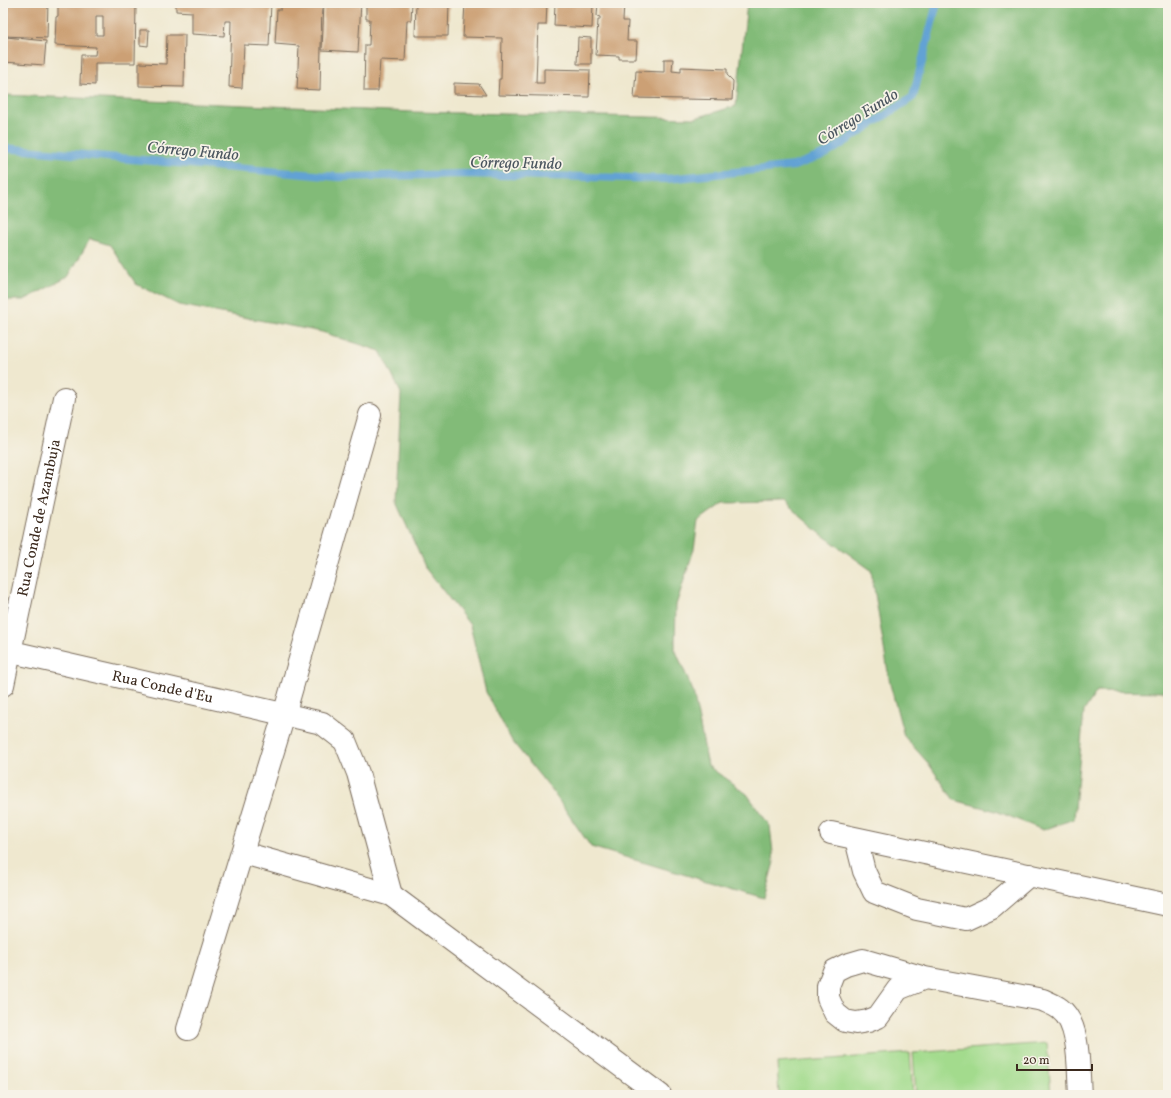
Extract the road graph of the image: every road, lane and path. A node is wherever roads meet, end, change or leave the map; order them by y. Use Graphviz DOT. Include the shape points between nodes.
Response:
graph roads {
  1 [pos="64,398"];
  2 [pos="370,415"];
  3 [pos="7,650"];
  4 [pos="3,685"];
  5 [pos="284,715"];
  6 [pos="831,834"];
  7 [pos="856,839"];
  8 [pos="254,856"];
  9 [pos="1029,875"];
  10 [pos="391,895"];
  11 [pos="1168,905"];
  12 [pos="925,978"];
  13 [pos="188,1029"];
  14 [pos="660,1095"];
  15 [pos="1080,1095"];
  1 -- 3 [label="street, Rua Conde de Azambuja"];
  2 -- 5 [label="street"];
  3 -- 4 [label="street, Rua Conde de Azambuja"];
  3 -- 5 [label="street, Rua Conde d'Eu"];
  5 -- 10 [label="street, Rua Conde d'Eu" via="322,723 345,740 358,773"];
  5 -- 13 [label="street"];
  6 -- 7 [label="street"];
  7 -- 9 [label="street"];
  7 -- 9 [label="street" via="864,871 874,892 917,909 966,919 992,908"];
  8 -- 10 [label="street"];
  9 -- 11 [label="street"];
  10 -- 14 [label="street"];
  12 -- 15 [label="street" via="1043,1000 1061,1009 1071,1022 1077,1047"];
}
